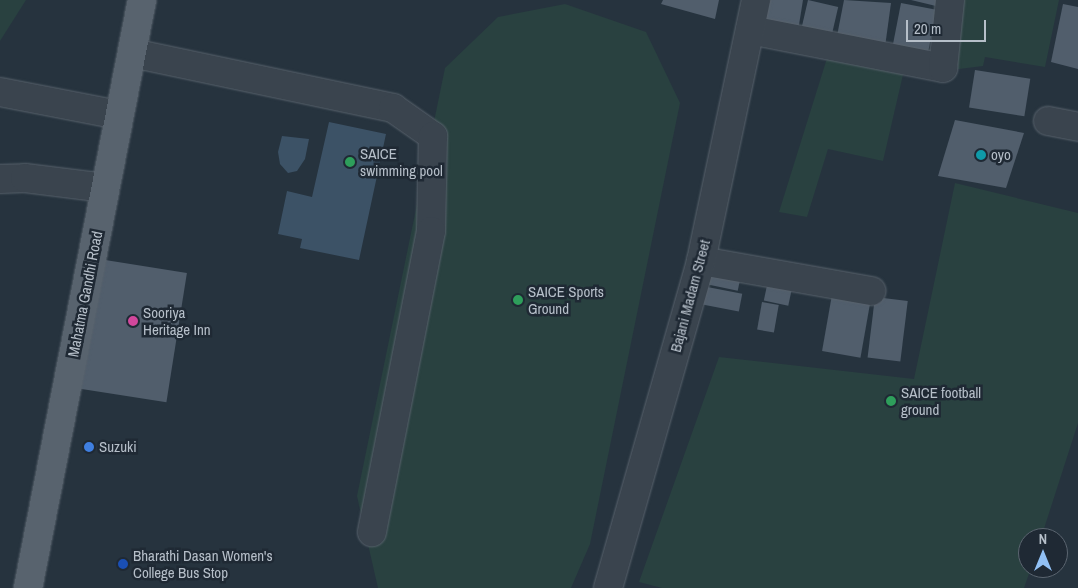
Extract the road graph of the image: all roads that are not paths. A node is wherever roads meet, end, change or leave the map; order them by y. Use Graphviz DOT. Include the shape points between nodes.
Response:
graph roads {
  1 [pos="142,0"];
  2 [pos="756,0"];
  3 [pos="950,0"];
  4 [pos="750,30"];
  5 [pos="132,53"];
  6 [pos="0,92"];
  7 [pos="119,116"];
  8 [pos="1048,121"];
  9 [pos="1078,127"];
  10 [pos="0,179"];
  11 [pos="106,188"];
  12 [pos="701,261"];
  13 [pos="871,291"];
  14 [pos="372,532"];
  15 [pos="28,588"];
  16 [pos="608,588"];
  1 -- 5 [label="main road, Mahatma Gandhi Road"];
  2 -- 4 [label="street, Bajani Madam Street"];
  3 -- 4 [label="street" via="943,68"];
  4 -- 12 [label="street, Bajani Madam Street"];
  5 -- 7 [label="main road, Mahatma Gandhi Road"];
  5 -- 14 [label="street" via="393,108 433,136 431,231"];
  6 -- 7 [label="street"];
  7 -- 11 [label="main road, Mahatma Gandhi Road"];
  8 -- 9 [label="street"];
  10 -- 11 [label="street" via="25,178"];
  11 -- 15 [label="main road, Mahatma Gandhi Road"];
  12 -- 13 [label="street"];
  12 -- 16 [label="street, Bajani Madam Street"];
}
